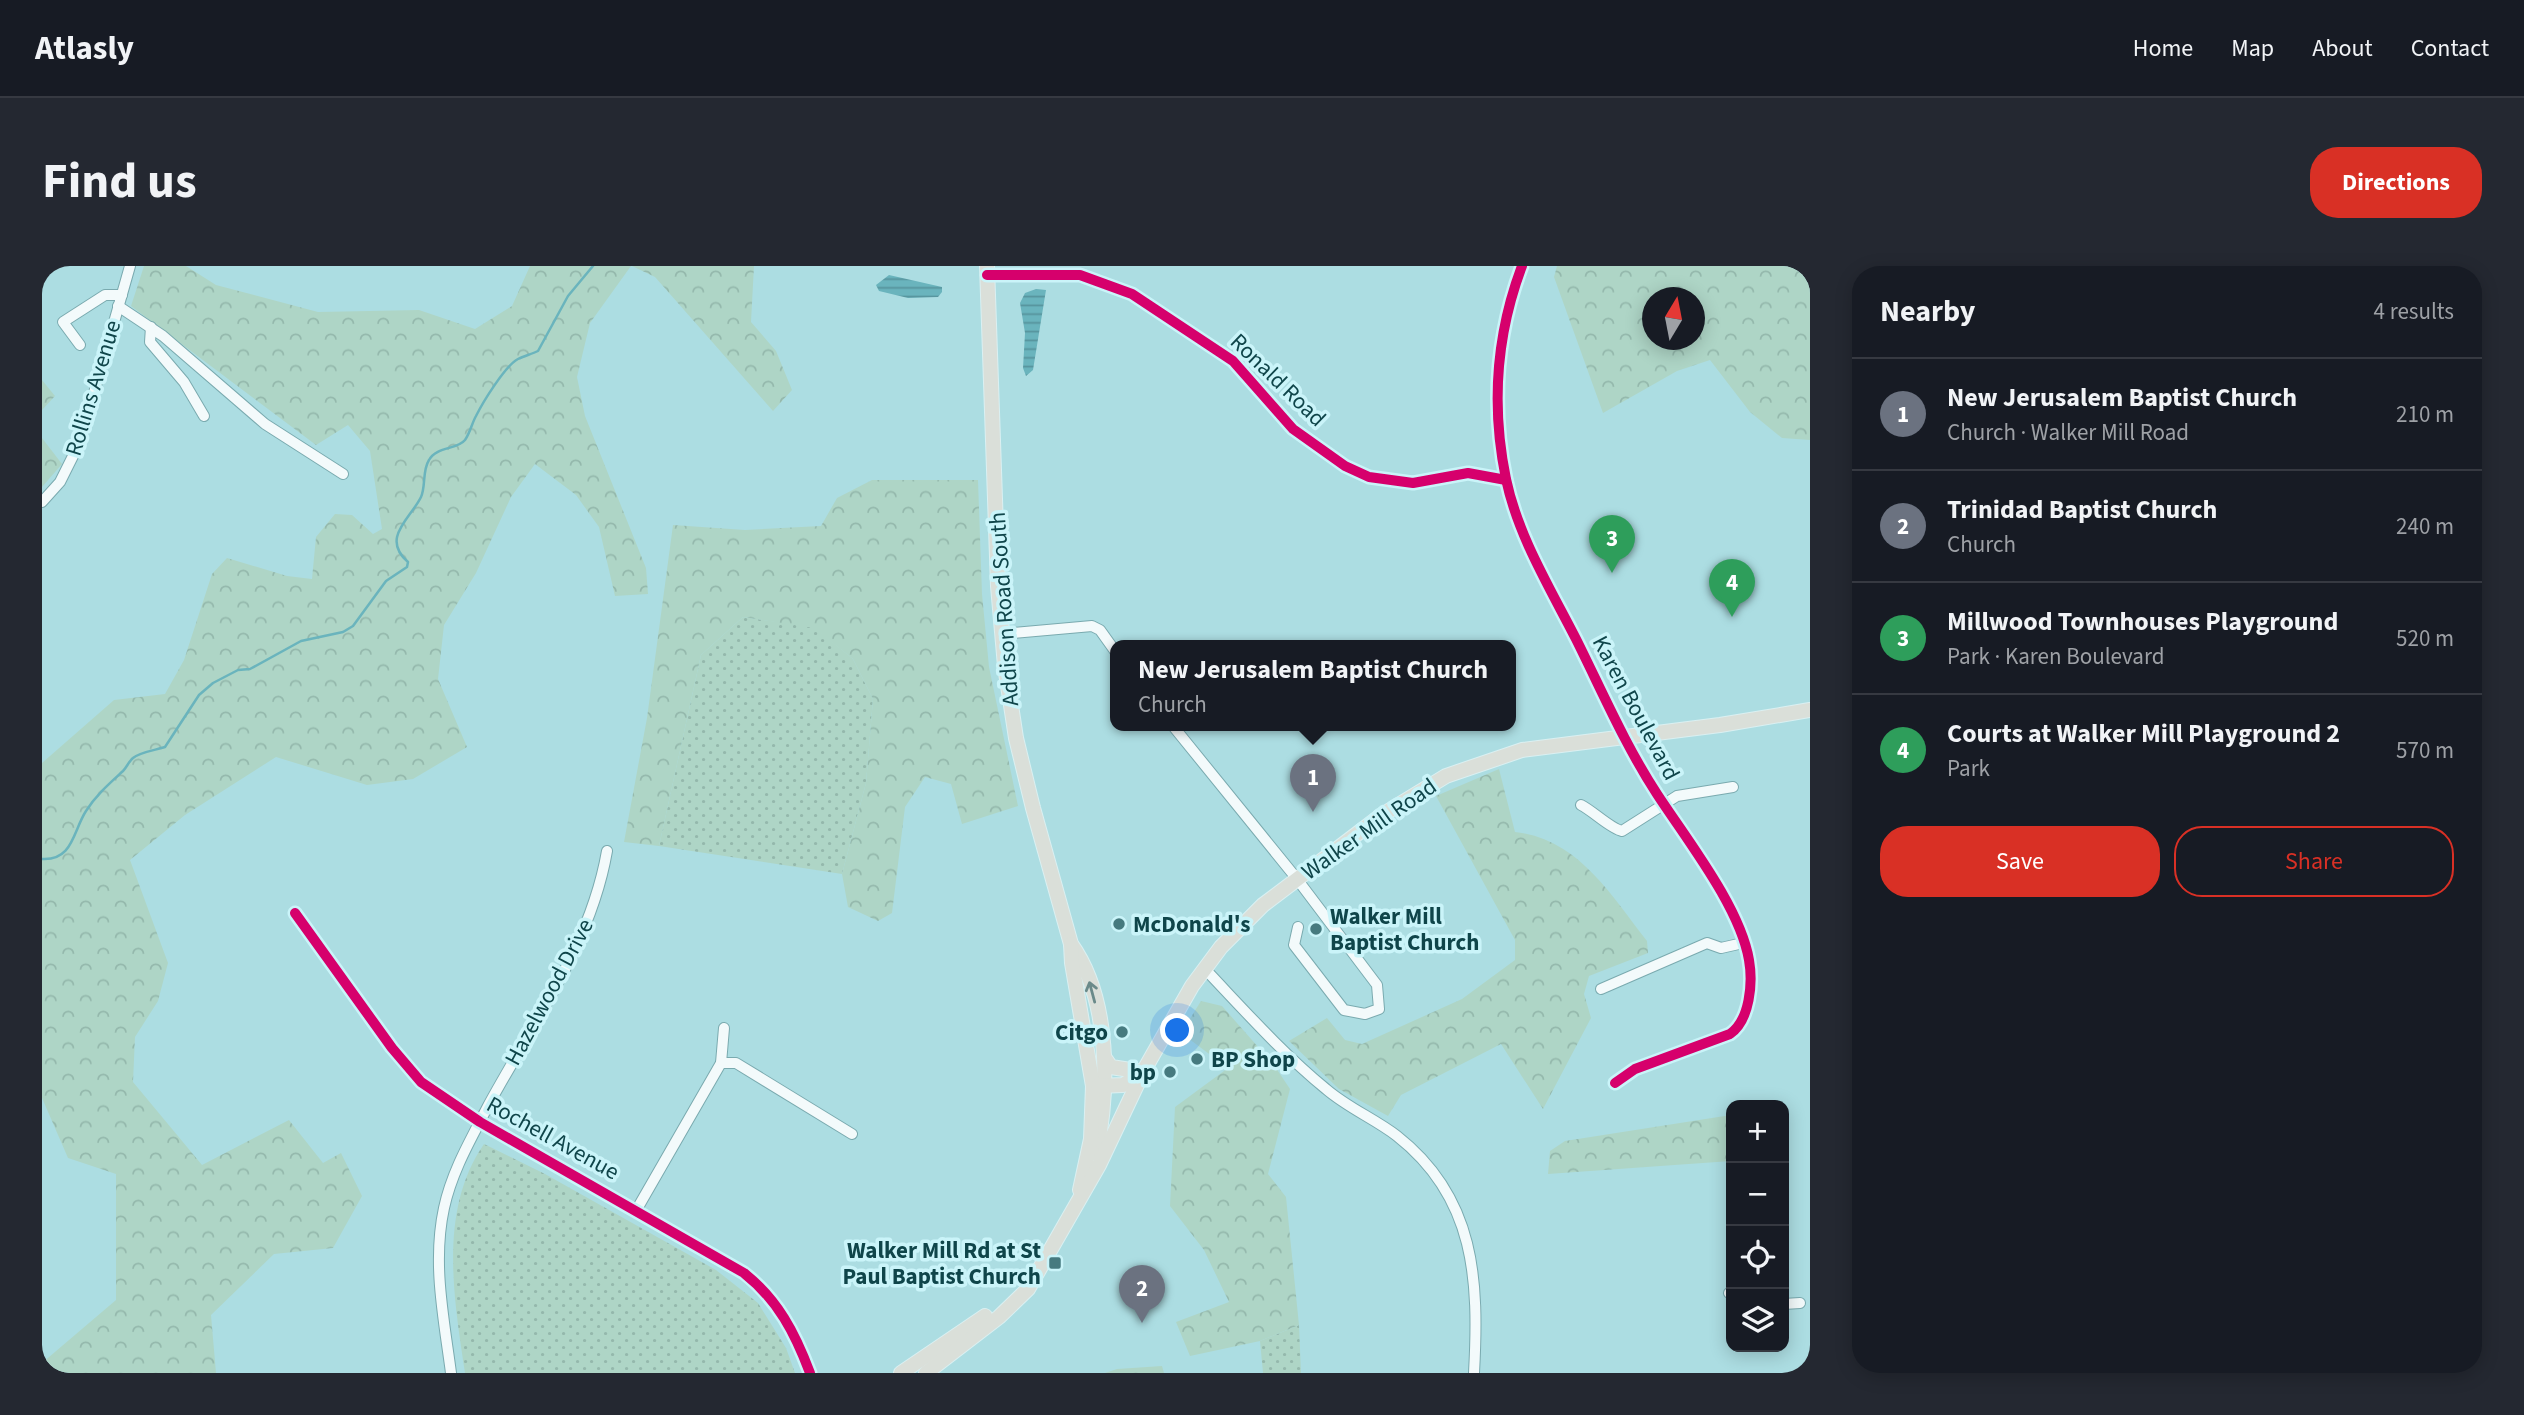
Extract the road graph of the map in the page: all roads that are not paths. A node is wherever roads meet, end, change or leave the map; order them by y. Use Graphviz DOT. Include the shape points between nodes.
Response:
graph roads {
  1 [pos="130,266"];
  2 [pos="1522,266"];
  3 [pos="987,270"];
  4 [pos="120,300"];
  5 [pos="150,327"];
  6 [pos="80,345"];
  7 [pos="204,416"];
  8 [pos="343,474"];
  9 [pos="1506,480"];
  10 [pos="42,502"];
  11 [pos="1001,634"];
  12 [pos="1110,644"];
  13 [pos="1810,710"];
  14 [pos="1177,731"];
  15 [pos="1623,737"];
  16 [pos="1733,787"];
  17 [pos="1663,804"];
  18 [pos="1581,805"];
  19 [pos="607,850"];
  20 [pos="1297,879"];
  21 [pos="295,913"];
  22 [pos="1298,927"];
  23 [pos="1743,943"];
  24 [pos="1071,944"];
  25 [pos="1205,969"];
  26 [pos="1601,989"];
  27 [pos="724,1028"];
  28 [pos="1104,1057"];
  29 [pos="721,1063"];
  30 [pos="1143,1072"];
  31 [pos="1615,1083"];
  32 [pos="1099,1086"];
  33 [pos="480,1122"];
  34 [pos="852,1134"];
  35 [pos="1083,1194"];
  36 [pos="637,1209"];
  37 [pos="1039,1269"];
  38 [pos="1800,1303"];
  39 [pos="1789,1304"];
  40 [pos="451,1373"];
  41 [pos="810,1373"];
  42 [pos="901,1373"];
  43 [pos="926,1373"];
  44 [pos="1474,1373"];
  1 -- 4 [label="street, Rollins Avenue"];
  2 -- 9 [label="street, Karen Boulevard" via="1507,306 1499,347 1497,417"];
  3 -- 9 [label="street, Ronald Road" via="1080,275 1132,293 1233,361 1293,429 1345,466 1369,477 1413,483 1468,473"];
  3 -- 11 [label="main road, Addison Road South"];
  4 -- 5 [label="street"];
  4 -- 6 [label="street" via="105,295 63,322"];
  4 -- 10 [label="street, Rollins Avenue" via="80,442 60,482"];
  5 -- 7 [label="street" via="150,342 184,382"];
  5 -- 8 [label="street" via="265,424"];
  9 -- 15 [label="street, Karen Boulevard" via="1522,533"];
  11 -- 12 [label="street" via="1091,626"];
  11 -- 24 [label="main road, Addison Road South" via="1016,738"];
  13 -- 15 [label="main road, Walker Mill Road"];
  14 -- 20 [label="street"];
  15 -- 17 [label="street, Karen Boulevard"];
  15 -- 20 [label="main road, Walker Mill Road" via="1522,750 1446,776 1382,815"];
  16 -- 17 [label="street" via="1686,793"];
  17 -- 18 [label="street" via="1619,831"];
  17 -- 23 [label="street, Karen Boulevard" via="1727,902"];
  19 -- 33 [label="street, Hazelwood Drive" via="582,938"];
  20 -- 22 [label="street" via="1377,985 1379,1009 1365,1014 1344,1010 1294,945"];
  20 -- 25 [label="main road, Walker Mill Road" via="1245,919"];
  21 -- 33 [label="street, Rochell Avenue" via="407,1068"];
  23 -- 26 [label="street" via="1721,948 1707,943"];
  23 -- 31 [label="street, Karen Boulevard" via="1749,961 1747,1006 1739,1027 1635,1069"];
  28 -- 24 [label="main road, Addison Road South, one-way" via="1086,971"];
  24 -- 32 [label="main road, Addison Road South"];
  25 -- 30 [label="main road, Walker Mill Road"];
  25 -- 44 [label="street" via="1301,1068 1340,1100 1396,1135 1438,1180 1458,1213 1470,1247 1477,1296"];
  27 -- 29 [label="street"];
  28 -- 30 [label="main road" via="1111,1067"];
  28 -- 32 [label="main road, Addison Road South"];
  29 -- 34 [label="street" via="736,1063"];
  29 -- 36 [label="street"];
  30 -- 32 [label="main road" via="1123,1085"];
  30 -- 35 [label="main road, Walker Mill Road"];
  32 -- 35 [label="main road, Addison Road South" via="1101,1129"];
  33 -- 36 [label="street, Rochell Avenue"];
  33 -- 40 [label="street, Hazelwood Drive" via="452,1181 441,1224 439,1269"];
  35 -- 37 [label="main road, Walker Mill Road"];
  36 -- 41 [label="street, Rochell Avenue" via="756,1283 789,1324"];
  37 -- 42 [label="main road, Walker Mill Road" via="973,1325"];
  37 -- 43 [label="main road, Walker Mill Road" via="1028,1289 999,1317"];
  38 -- 39 [label="street"];
}
